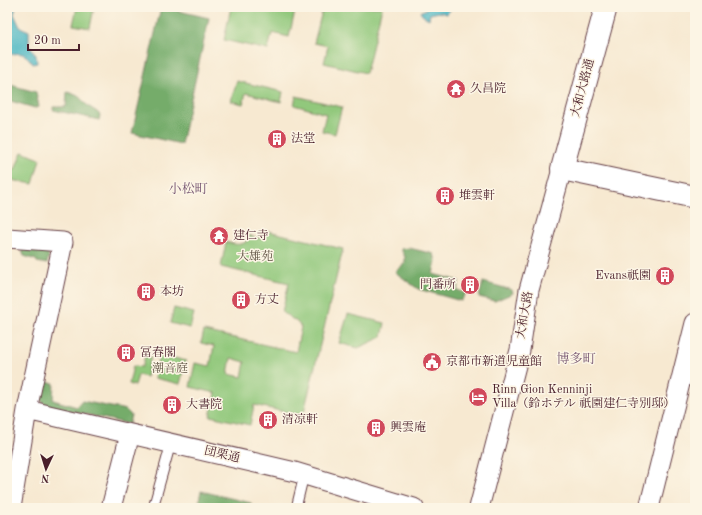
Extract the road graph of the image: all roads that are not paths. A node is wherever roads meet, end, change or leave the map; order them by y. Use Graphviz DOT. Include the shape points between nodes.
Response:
graph roads {
  1 [pos="606,7"];
  2 [pos="562,169"];
  3 [pos="695,197"];
  4 [pos="7,238"];
  5 [pos="695,323"];
  6 [pos="27,410"];
  7 [pos="130,434"];
  8 [pos="171,443"];
  9 [pos="304,475"];
  10 [pos="11,508"];
  11 [pos="111,508"];
  12 [pos="153,508"];
  13 [pos="296,508"];
  14 [pos="414,508"];
  15 [pos="479,508"];
  16 [pos="649,508"];
  1 -- 2 [label="street, 大和大路通"];
  2 -- 3 [label="street"];
  2 -- 15 [label="street, 大和大路" via="529,290 520,350"];
  4 -- 6 [label="street" via="63,242"];
  5 -- 16 [label="street"];
  6 -- 7 [label="street, 団栗通"];
  6 -- 10 [label="street"];
  7 -- 8 [label="street, 団栗通"];
  7 -- 11 [label="street"];
  8 -- 9 [label="street, 団栗通"];
  8 -- 12 [label="lane"];
  9 -- 13 [label="lane"];
  9 -- 14 [label="street, 団栗通"];
}
